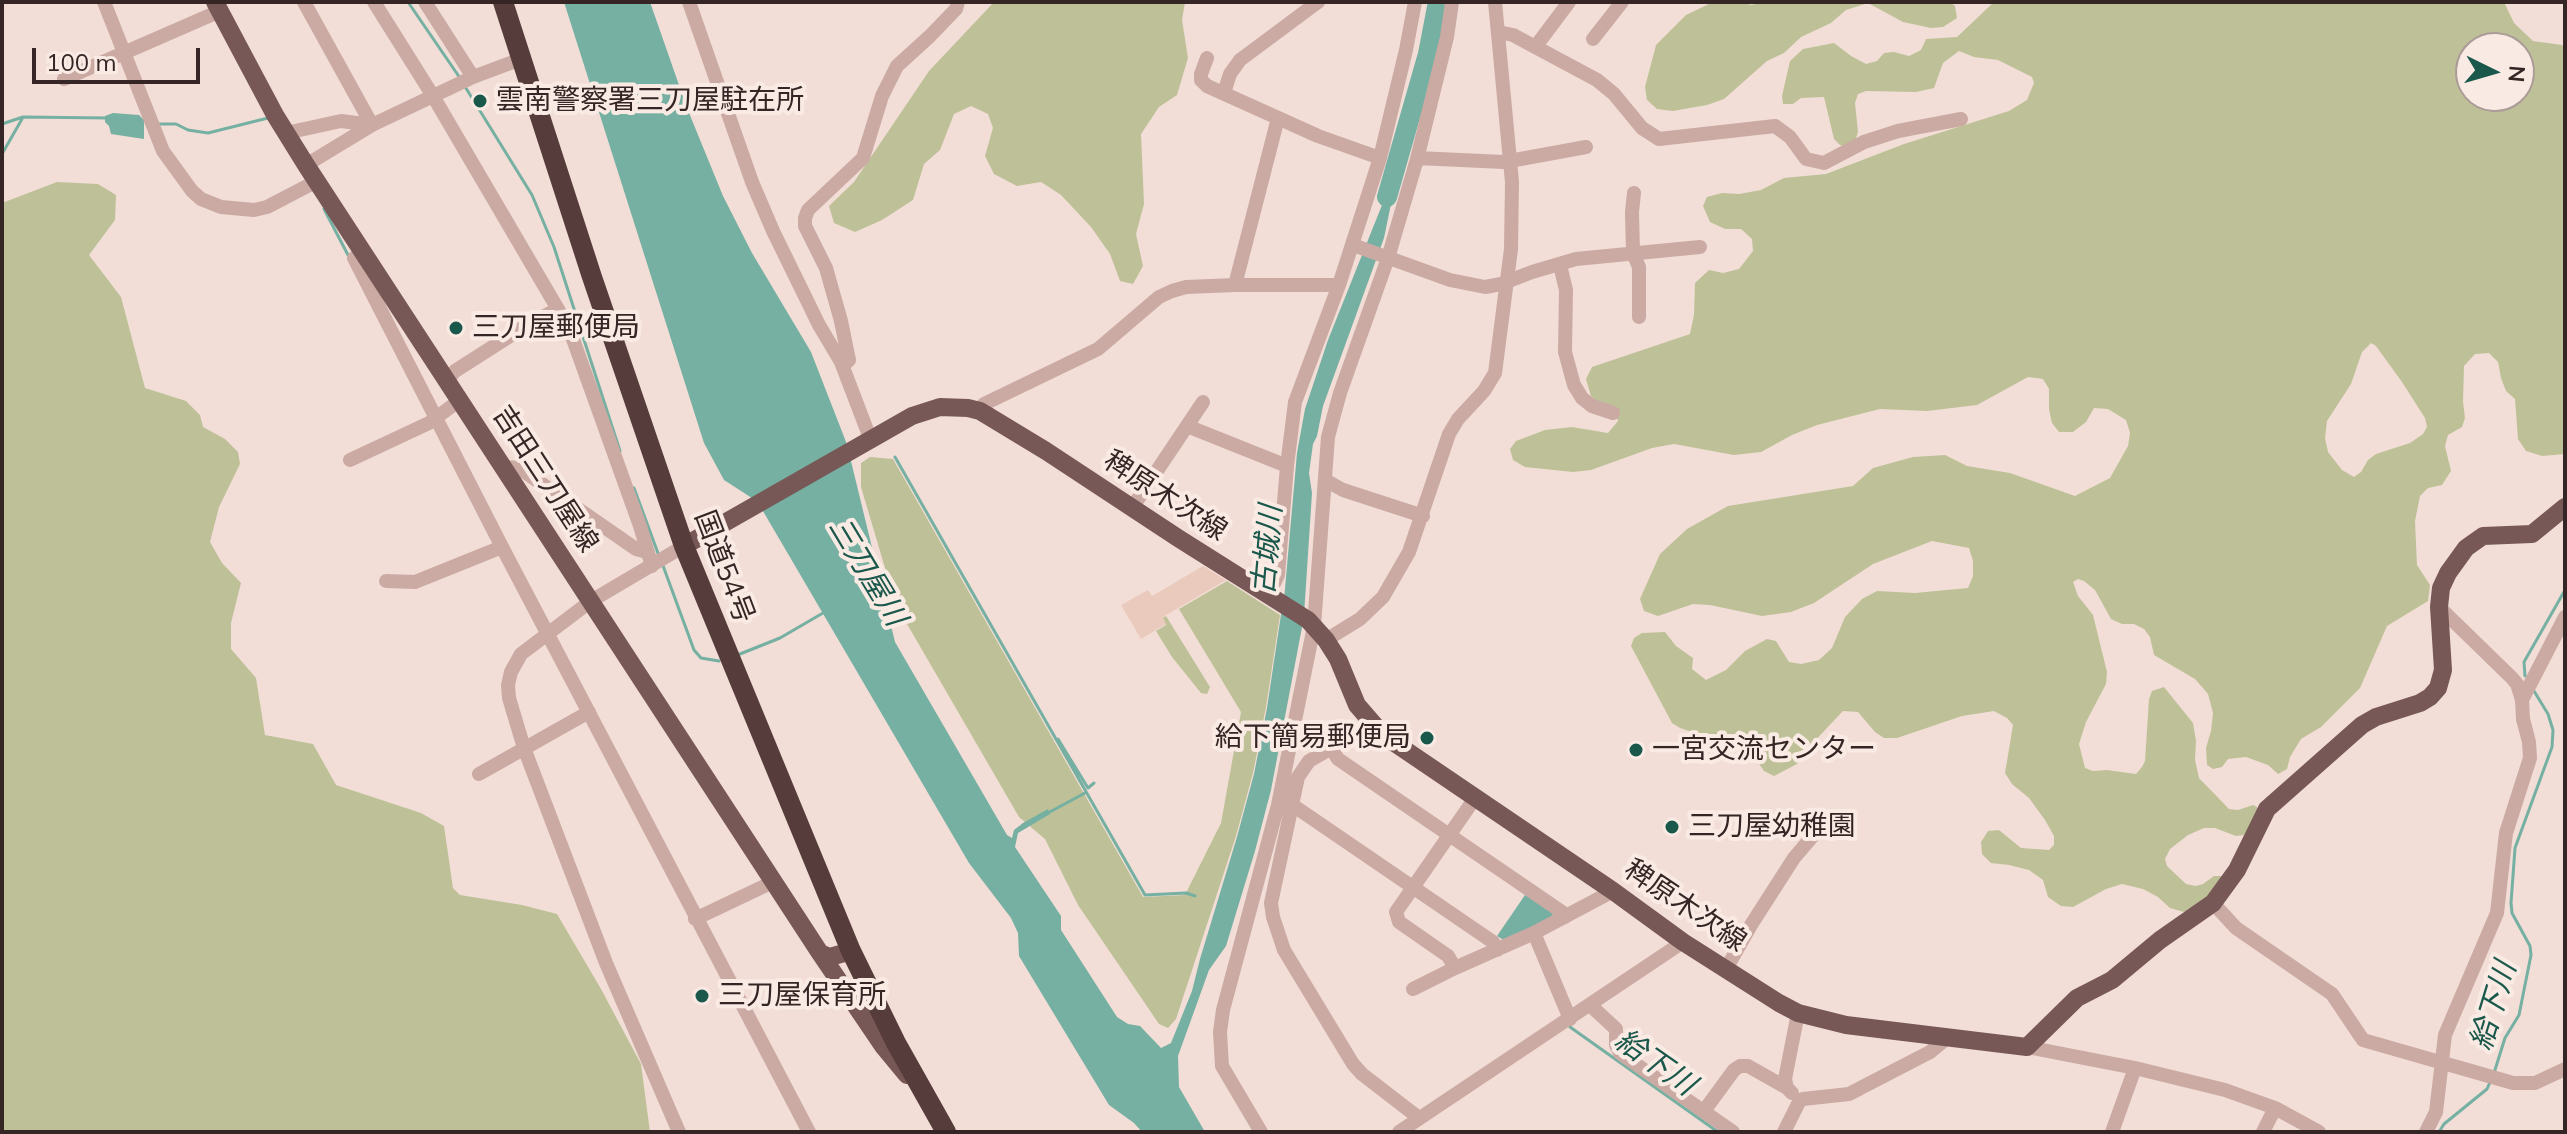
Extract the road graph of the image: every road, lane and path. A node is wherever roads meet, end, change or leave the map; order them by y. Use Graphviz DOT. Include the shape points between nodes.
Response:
graph roads {
  1 [pos="104,2"];
  2 [pos="304,2"];
  3 [pos="374,2"];
  4 [pos="425,2"];
  5 [pos="503,2"];
  6 [pos="689,2"];
  7 [pos="958,2"];
  8 [pos="1318,2"];
  9 [pos="1415,2"];
  10 [pos="1452,2"];
  11 [pos="1495,2"];
  12 [pos="1569,2"];
  13 [pos="1622,2"];
  14 [pos="217,7"];
  15 [pos="1498,32"];
  16 [pos="1593,39"];
  17 [pos="1536,46"];
  18 [pos="124,53"];
  19 [pos="1207,58"];
  20 [pos="521,59"];
  21 [pos="64,79"];
  22 [pos="466,80"];
  23 [pos="1224,93"];
  24 [pos="433,96"];
  25 [pos="1278,118"];
  26 [pos="1961,119"];
  27 [pos="372,125"];
  28 [pos="286,133"];
  29 [pos="1586,147"];
  30 [pos="1380,158"];
  31 [pos="1417,158"];
  32 [pos="1510,161"];
  33 [pos="311,173"];
  34 [pos="1634,193"];
  35 [pos="1354,246"];
  36 [pos="1700,247"];
  37 [pos="364,253"];
  38 [pos="1633,253"];
  39 [pos="1386,257"];
  40 [pos="1560,265"];
  41 [pos="1507,281"];
  42 [pos="1235,285"];
  43 [pos="1339,285"];
  44 [pos="558,309"];
  45 [pos="1639,317"];
  46 [pos="843,366"];
  47 [pos="447,381"];
  48 [pos="460,400"];
  49 [pos="1203,402"];
  50 [pos="980,411"];
  51 [pos="1613,413"];
  52 [pos="435,417"];
  53 [pos="1187,426"];
  54 [pos="866,440"];
  55 [pos="350,460"];
  56 [pos="1287,466"];
  57 [pos="504,467"];
  58 [pos="1325,480"];
  59 [pos="2565,507"];
  60 [pos="1132,508"];
  61 [pos="1423,516"];
  62 [pos="502,547"];
  63 [pos="668,553"];
  64 [pos="386,581"];
  65 [pos="1274,597"];
  66 [pos="591,601"];
  67 [pos="2439,607"];
  68 [pos="2565,617"];
  69 [pos="1316,629"];
  70 [pos="545,636"];
  71 [pos="2522,700"];
  72 [pos="589,712"];
  73 [pos="1372,725"];
  74 [pos="524,748"];
  75 [pos="1331,748"];
  76 [pos="479,774"];
  77 [pos="1475,798"];
  78 [pos="1291,804"];
  79 [pos="1823,824"];
  80 [pos="1449,835"];
  81 [pos="775,881"];
  82 [pos="1413,887"];
  83 [pos="1613,891"];
  84 [pos="2213,903"];
  85 [pos="1565,917"];
  86 [pos="696,919"];
  87 [pos="1534,933"];
  88 [pos="1683,942"];
  89 [pos="1497,950"];
  90 [pos="851,951"];
  91 [pos="820,953"];
  92 [pos="1455,968"];
  93 [pos="1726,969"];
  94 [pos="1413,989"];
  95 [pos="1590,1005"];
  96 [pos="1798,1013"];
  97 [pos="1570,1019"];
  98 [pos="1947,1038"];
  99 [pos="2027,1047"];
  100 [pos="2441,1062"];
  101 [pos="2135,1068"];
  102 [pos="2565,1069"];
  103 [pos="1787,1088"];
  104 [pos="926,1100"];
  105 [pos="1801,1100"];
  106 [pos="2275,1108"];
  107 [pos="1704,1111"];
  108 [pos="1419,1118"];
  109 [pos="679,1132"];
  110 [pos="809,1132"];
  111 [pos="946,1132"];
  112 [pos="1261,1132"];
  113 [pos="1399,1132"];
  114 [pos="1733,1132"];
  115 [pos="1784,1132"];
  116 [pos="2112,1132"];
  117 [pos="2263,1132"];
  118 [pos="2319,1132"];
  119 [pos="2426,1132"];
  1 -- 18 [label="street"];
  2 -- 27 [label="street"];
  3 -- 24 [label="street"];
  4 -- 22 [label="street"];
  5 -- 20 [label="highway, 国道54号"];
  6 -- 46 [label="street" via="752,182"];
  7 -- 46 [label="street" via="897,66 863,158 805,218 841,321 849,360"];
  8 -- 23 [label="street" via="1240,60"];
  9 -- 30 [label="street"];
  10 -- 31 [label="street"];
  11 -- 15 [label="street"];
  12 -- 17 [label="street"];
  13 -- 16 [label="street"];
  14 -- 18 [label="street"];
  14 -- 28 [label="main road, 吉田三刀屋線"];
  15 -- 17 [label="street"];
  15 -- 32 [label="street"];
  17 -- 26 [label="street" via="1606,86 1642,128 1659,139 1775,126 1806,159 1824,163 1898,131"];
  18 -- 21 [label="street"];
  18 -- 33 [label="street" via="163,151 201,199 221,207 267,207"];
  19 -- 23 [label="street" via="1201,80"];
  20 -- 22 [label="street"];
  20 -- 63 [label="highway, 国道54号" via="592,277"];
  22 -- 24 [label="street"];
  23 -- 25 [label="street"];
  24 -- 27 [label="street"];
  24 -- 44 [label="street"];
  25 -- 30 [label="street"];
  25 -- 42 [label="street"];
  27 -- 28 [label="street" via="341,121"];
  27 -- 33 [label="street"];
  28 -- 33 [label="main road, 吉田三刀屋線"];
  29 -- 32 [label="street"];
  30 -- 35 [label="street"];
  31 -- 32 [label="street"];
  31 -- 39 [label="street"];
  32 -- 41 [label="street"];
  33 -- 37 [label="main road, 吉田三刀屋線"];
  34 -- 38 [label="street"];
  35 -- 39 [label="street"];
  35 -- 43 [label="street"];
  36 -- 38 [label="street"];
  37 -- 47 [label="main road, 吉田三刀屋線"];
  37 -- 52 [label="street" via="354,258"];
  38 -- 40 [label="street"];
  38 -- 45 [label="street" via="1639,267"];
  39 -- 41 [label="street" via="1485,287"];
  39 -- 58 [label="street" via="1340,393 1328,437"];
  40 -- 41 [label="street"];
  40 -- 51 [label="street" via="1566,290 1565,352 1574,385 1592,406"];
  41 -- 61 [label="street" via="1492,380 1453,425"];
  42 -- 43 [label="street"];
  42 -- 50 [label="street" via="1186,287 1159,297 1098,349 984,404"];
  43 -- 56 [label="street" via="1295,402"];
  44 -- 47 [label="street" via="467,363"];
  44 -- 63 [label="street"];
  46 -- 54 [label="street"];
  47 -- 48 [label="main road, 吉田三刀屋線"];
  48 -- 52 [label="street"];
  48 -- 57 [label="main road, 吉田三刀屋線"];
  49 -- 53 [label="street"];
  50 -- 54 [label="main road, 稗原木次線" via="926,410"];
  50 -- 60 [label="main road, 稗原木次線"];
  52 -- 55 [label="street"];
  52 -- 62 [label="street"];
  53 -- 56 [label="street"];
  53 -- 60 [label="street"];
  54 -- 63 [label="main road, 稗原木次線"];
  56 -- 65 [label="street"];
  57 -- 63 [label="street" via="519,468 636,549"];
  57 -- 66 [label="main road, 吉田三刀屋線"];
  58 -- 61 [label="street"];
  58 -- 69 [label="street"];
  59 -- 67 [label="main road" via="2532,534 2474,541 2445,578"];
  60 -- 65 [label="main road, 稗原木次線"];
  61 -- 69 [label="street" via="1383,597 1360,619"];
  62 -- 64 [label="street" via="415,582"];
  62 -- 70 [label="street"];
  63 -- 66 [label="street"];
  63 -- 90 [label="highway, 国道54号"];
  65 -- 69 [label="main road, 稗原木次線"];
  66 -- 70 [label="street"];
  66 -- 81 [label="main road, 吉田三刀屋線"];
  67 -- 71 [label="street" via="2512,678"];
  67 -- 84 [label="main road" via="2443,670 2438,688 2420,703 2362,725 2267,809 2237,870"];
  68 -- 71 [label="street"];
  69 -- 73 [label="main road, 稗原木次線"];
  69 -- 112 [label="street" via="1220,1032 1222,1066"];
  70 -- 72 [label="street"];
  70 -- 74 [label="street" via="521,654 508,685"];
  71 -- 100 [label="street" via="2530,758 2506,833 2497,913 2451,1017"];
  72 -- 74 [label="street"];
  72 -- 86 [label="street"];
  73 -- 75 [label="street"];
  73 -- 77 [label="main road, 稗原木次線"];
  74 -- 76 [label="street"];
  74 -- 109 [label="street" via="606,963"];
  75 -- 78 [label="street" via="1303,769"];
  75 -- 80 [label="street" via="1338,759"];
  77 -- 80 [label="street"];
  77 -- 83 [label="main road, 稗原木次線"];
  78 -- 82 [label="street"];
  78 -- 108 [label="street" via="1271,903 1278,937 1353,1064"];
  79 -- 93 [label="street" via="1794,858"];
  80 -- 82 [label="street"];
  80 -- 85 [label="street"];
  81 -- 86 [label="street"];
  81 -- 91 [label="main road, 吉田三刀屋線"];
  82 -- 89 [label="street"];
  82 -- 92 [label="street" via="1396,912 1397,919 1448,956"];
  83 -- 85 [label="street"];
  83 -- 88 [label="main road, 稗原木次線"];
  84 -- 99 [label="main road" via="2112,980 2077,998"];
  84 -- 100 [label="street" via="2236,928 2332,994 2363,1040"];
  85 -- 87 [label="street"];
  86 -- 110 [label="street"];
  87 -- 89 [label="street"];
  87 -- 97 [label="street"];
  88 -- 93 [label="main road, 稗原木次線"];
  88 -- 95 [label="street"];
  89 -- 92 [label="street"];
  90 -- 91 [label="main road" via="830,957"];
  90 -- 104 [label="highway, 国道54号"];
  91 -- 104 [label="main road, 吉田三刀屋線"];
  92 -- 94 [label="street"];
  93 -- 96 [label="main road, 稗原木次線"];
  95 -- 97 [label="street"];
  95 -- 107 [label="street" via="1616,1029 1620,1053"];
  96 -- 98 [label="main road, 稗原木次線"];
  96 -- 103 [label="street"];
  97 -- 108 [label="street"];
  98 -- 99 [label="main road, 稗原木次線"];
  98 -- 105 [label="street" via="1849,1094"];
  99 -- 101 [label="street"];
  100 -- 102 [label="street" via="2513,1083 2535,1083"];
  100 -- 119 [label="street" via="2436,1112"];
  101 -- 106 [label="street"];
  101 -- 116 [label="street"];
  103 -- 105 [label="street"];
  103 -- 107 [label="street" via="1740,1066"];
  104 -- 111 [label="highway, 国道54号"];
  105 -- 115 [label="street"];
  106 -- 117 [label="street"];
  106 -- 118 [label="street"];
  107 -- 114 [label="street"];
  108 -- 113 [label="street"];
}
